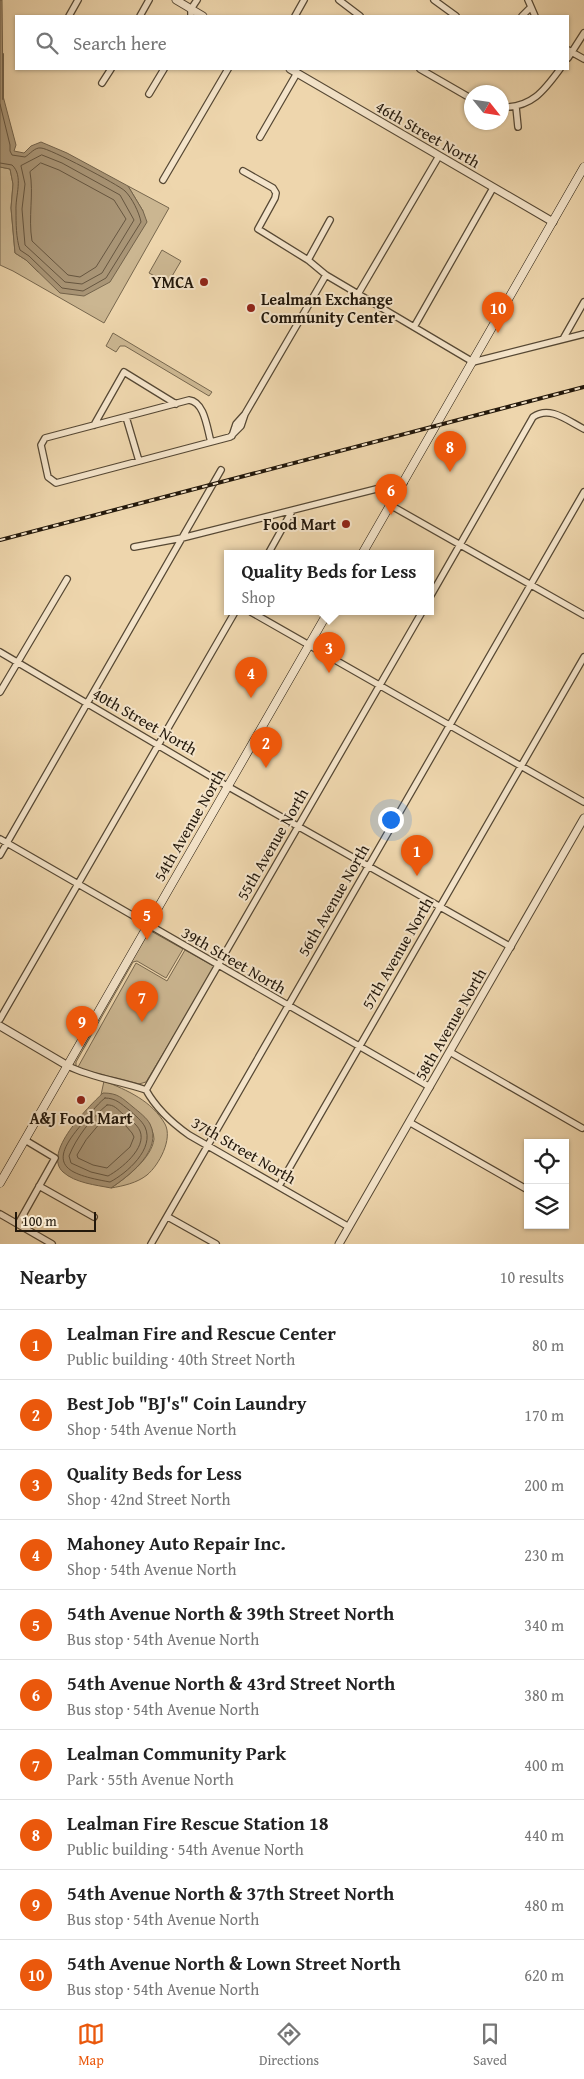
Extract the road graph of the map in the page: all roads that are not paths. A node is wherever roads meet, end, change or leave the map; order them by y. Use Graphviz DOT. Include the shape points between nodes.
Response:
graph roads {
  1 [pos="78,0"];
  2 [pos="149,0"];
  3 [pos="176,0"];
  4 [pos="197,0"];
  5 [pos="304,0"];
  6 [pos="339,0"];
  7 [pos="434,0"];
  8 [pos="528,0"];
  9 [pos="530,8"];
  10 [pos="191,13"];
  11 [pos="70,15"];
  12 [pos="141,15"];
  13 [pos="296,15"];
  14 [pos="359,15"];
  15 [pos="455,15"];
  16 [pos="523,15"];
  17 [pos="534,15"];
  18 [pos="584,33"];
  19 [pos="570,51"];
  20 [pos="584,59"];
  21 [pos="110,70"];
  22 [pos="163,70"];
  23 [pos="227,70"];
  24 [pos="292,70"];
  25 [pos="422,70"];
  26 [pos="559,70"];
  27 [pos="297,73"];
  28 [pos="102,83"];
  29 [pos="149,94"];
  30 [pos="464,94"];
  31 [pos="509,106"];
  32 [pos="516,107"];
  33 [pos="518,127"];
  34 [pos="260,137"];
  35 [pos="439,156"];
  36 [pos="584,168"];
  37 [pos="243,171"];
  38 [pos="164,180"];
  39 [pos="493,188"];
  40 [pos="330,220"];
  41 [pos="554,222"];
  42 [pos="308,260"];
  43 [pos="326,275"];
  44 [pos="358,294"];
  45 [pos="584,302"];
  46 [pos="414,327"];
  47 [pos="584,334"];
  48 [pos="563,339"];
  49 [pos="473,362"];
  50 [pos="176,404"];
  51 [pos="126,417"];
  52 [pos="94,425"];
  53 [pos="584,430"];
  54 [pos="210,442"];
  55 [pos="138,461"];
  56 [pos="221,470"];
  57 [pos="404,482"];
  58 [pos="584,492"];
  59 [pos="390,506"];
  60 [pos="292,511"];
  61 [pos="182,538"];
  62 [pos="460,545"];
  63 [pos="134,547"];
  64 [pos="270,550"];
  65 [pos="364,550"];
  66 [pos="67,579"];
  67 [pos="532,585"];
  68 [pos="434,590"];
  69 [pos="233,615"];
  70 [pos="255,615"];
  71 [pos="326,615"];
  72 [pos="420,615"];
  73 [pos="584,615"];
  74 [pos="309,645"];
  75 [pos="0,652"];
  76 [pos="584,657"];
  77 [pos="17,662"];
  78 [pos="380,685"];
  79 [pos="0,692"];
  80 [pos="87,703"];
  81 [pos="450,725"];
  82 [pos="158,744"];
  83 [pos="521,766"];
  84 [pos="227,786"];
  85 [pos="584,802"];
  86 [pos="584,818"];
  87 [pos="298,826"];
  88 [pos="0,839"];
  89 [pos="7,843"];
  90 [pos="0,855"];
  91 [pos="368,866"];
  92 [pos="78,884"];
  93 [pos="439,906"];
  94 [pos="148,926"];
  95 [pos="511,946"];
  96 [pos="218,966"];
  97 [pos="288,1007"];
  98 [pos="0,1019"];
  99 [pos="0,1026"];
  100 [pos="358,1048"];
  101 [pos="450,1052"];
  102 [pos="68,1066"];
  103 [pos="430,1087"];
  104 [pos="146,1090"];
  105 [pos="409,1122"];
  106 [pos="582,1128"];
  107 [pos="25,1140"];
  108 [pos="209,1146"];
  109 [pos="0,1183"];
  110 [pos="40,1186"];
  111 [pos="279,1186"];
  112 [pos="524,1188"];
  113 [pos="0,1214"];
  114 [pos="94,1217"];
  115 [pos="168,1217"];
  116 [pos="18,1224"];
  117 [pos="349,1227"];
  118 [pos="52,1244"];
  119 [pos="151,1244"];
  120 [pos="216,1244"];
  121 [pos="339,1244"];
  1 -- 11 [label="street"];
  2 -- 12 [label="street"];
  3 -- 10 [label="street"];
  4 -- 10 [label="street"];
  5 -- 13 [label="street"];
  6 -- 14 [label="street"];
  7 -- 15 [label="street"];
  8 -- 9 [label="street"];
  9 -- 16 [label="street"];
  9 -- 17 [label="street"];
  18 -- 19 [label="street"];
  19 -- 20 [label="street"];
  21 -- 28 [label="street"];
  22 -- 29 [label="street"];
  23 -- 38 [label="street"];
  24 -- 27 [label="street, 46th Street North"];
  25 -- 30 [label="street"];
  26 -- 32 [label="street" via="544,91"];
  27 -- 34 [label="street"];
  27 -- 35 [label="street, 46th Street North"];
  31 -- 32 [label="street"];
  32 -- 33 [label="street"];
  35 -- 39 [label="street, 46th Street North"];
  35 -- 44 [label="street"];
  36 -- 41 [label="main road"];
  37 -- 42 [label="street" via="276,193 258,229"];
  39 -- 41 [label="street, 46th Street North"];
  39 -- 46 [label="street"];
  40 -- 42 [label="street"];
  41 -- 49 [label="main road"];
  42 -- 43 [label="street"];
  43 -- 44 [label="street"];
  43 -- 54 [label="street" via="241,426 231,437"];
  44 -- 46 [label="street"];
  45 -- 48 [label="street"];
  46 -- 49 [label="street"];
  47 -- 48 [label="street"];
  48 -- 49 [label="street"];
  49 -- 57 [label="main road"];
  50 -- 51 [label="street"];
  50 -- 52 [label="street" via="124,372"];
  50 -- 54 [label="street" via="192,400 199,406"];
  51 -- 52 [label="street"];
  51 -- 55 [label="street"];
  52 -- 55 [label="street" via="44,438 41,450 48,477 53,482"];
  53 -- 62 [label="street" via="553,413 541,412 533,417"];
  54 -- 55 [label="street"];
  56 -- 61 [label="street"];
  57 -- 59 [label="main road"];
  57 -- 60 [label="street"];
  58 -- 67 [label="street, 56th Avenue North"];
  59 -- 62 [label="street"];
  59 -- 65 [label="main road"];
  60 -- 61 [label="street"];
  60 -- 64 [label="street"];
  61 -- 63 [label="street"];
  61 -- 80 [label="street"];
  62 -- 67 [label="street"];
  62 -- 68 [label="street"];
  66 -- 77 [label="street"];
  67 -- 73 [label="street"];
  67 -- 81 [label="street, 56th Avenue North"];
  69 -- 82 [label="street"];
  70 -- 74 [label="street"];
  71 -- 74 [label="main road, 54th Avenue North"];
  72 -- 78 [label="street, 55th Avenue North"];
  74 -- 78 [label="street"];
  74 -- 84 [label="main road, 54th Avenue North"];
  75 -- 77 [label="street, 40th Street North"];
  76 -- 83 [label="street, 57th Avenue North"];
  77 -- 79 [label="street"];
  77 -- 80 [label="street, 40th Street North"];
  78 -- 81 [label="street"];
  78 -- 87 [label="street, 55th Avenue North"];
  80 -- 82 [label="street, 40th Street North"];
  80 -- 89 [label="street"];
  81 -- 83 [label="street"];
  81 -- 91 [label="street, 56th Avenue North"];
  82 -- 84 [label="street, 40th Street North"];
  82 -- 92 [label="street"];
  83 -- 85 [label="street"];
  83 -- 93 [label="street, 57th Avenue North"];
  84 -- 87 [label="street, 40th Street North"];
  84 -- 94 [label="main road, 54th Avenue North"];
  86 -- 95 [label="street, 58th Avenue North"];
  87 -- 91 [label="street, 40th Street North"];
  87 -- 96 [label="street, 55th Avenue North"];
  88 -- 89 [label="street, 39th Street North"];
  89 -- 90 [label="street"];
  89 -- 92 [label="street, 39th Street North"];
  91 -- 93 [label="street, 40th Street North"];
  91 -- 97 [label="street, 56th Avenue North"];
  92 -- 94 [label="street, 39th Street North"];
  92 -- 98 [label="street"];
  93 -- 95 [label="street, 40th Street North"];
  93 -- 100 [label="street, 57th Avenue North"];
  94 -- 96 [label="street, 39th Street North"];
  94 -- 102 [label="main road, 54th Avenue North"];
  95 -- 101 [label="street, 58th Avenue North"];
  96 -- 97 [label="street, 39th Street North"];
  96 -- 104 [label="street, 55th Avenue North"];
  97 -- 100 [label="street, 39th Street North"];
  97 -- 108 [label="street, 56th Avenue North"];
  99 -- 102 [label="street"];
  100 -- 103 [label="street, 39th Street North"];
  100 -- 111 [label="street, 57th Avenue North"];
  101 -- 103 [label="street, 58th Avenue North"];
  101 -- 106 [label="street"];
  102 -- 104 [label="street" via="83,1074"];
  102 -- 107 [label="main road, 54th Avenue North"];
  103 -- 105 [label="street, 58th Avenue North"];
  104 -- 108 [label="street, 37th Street North" via="174,1124"];
  105 -- 112 [label="street"];
  105 -- 117 [label="street, 58th Avenue North"];
  107 -- 109 [label="main road, 54th Avenue North"];
  107 -- 110 [label="street" via="56,1158"];
  108 -- 111 [label="street, 37th Street North"];
  108 -- 115 [label="street, 56th Avenue North"];
  110 -- 114 [label="street"];
  110 -- 116 [label="street"];
  111 -- 117 [label="street, 37th Street North"];
  113 -- 116 [label="street"];
  115 -- 119 [label="street, 56th Avenue North"];
  115 -- 120 [label="street"];
  116 -- 118 [label="street"];
  117 -- 121 [label="street, 58th Avenue North"];
}
